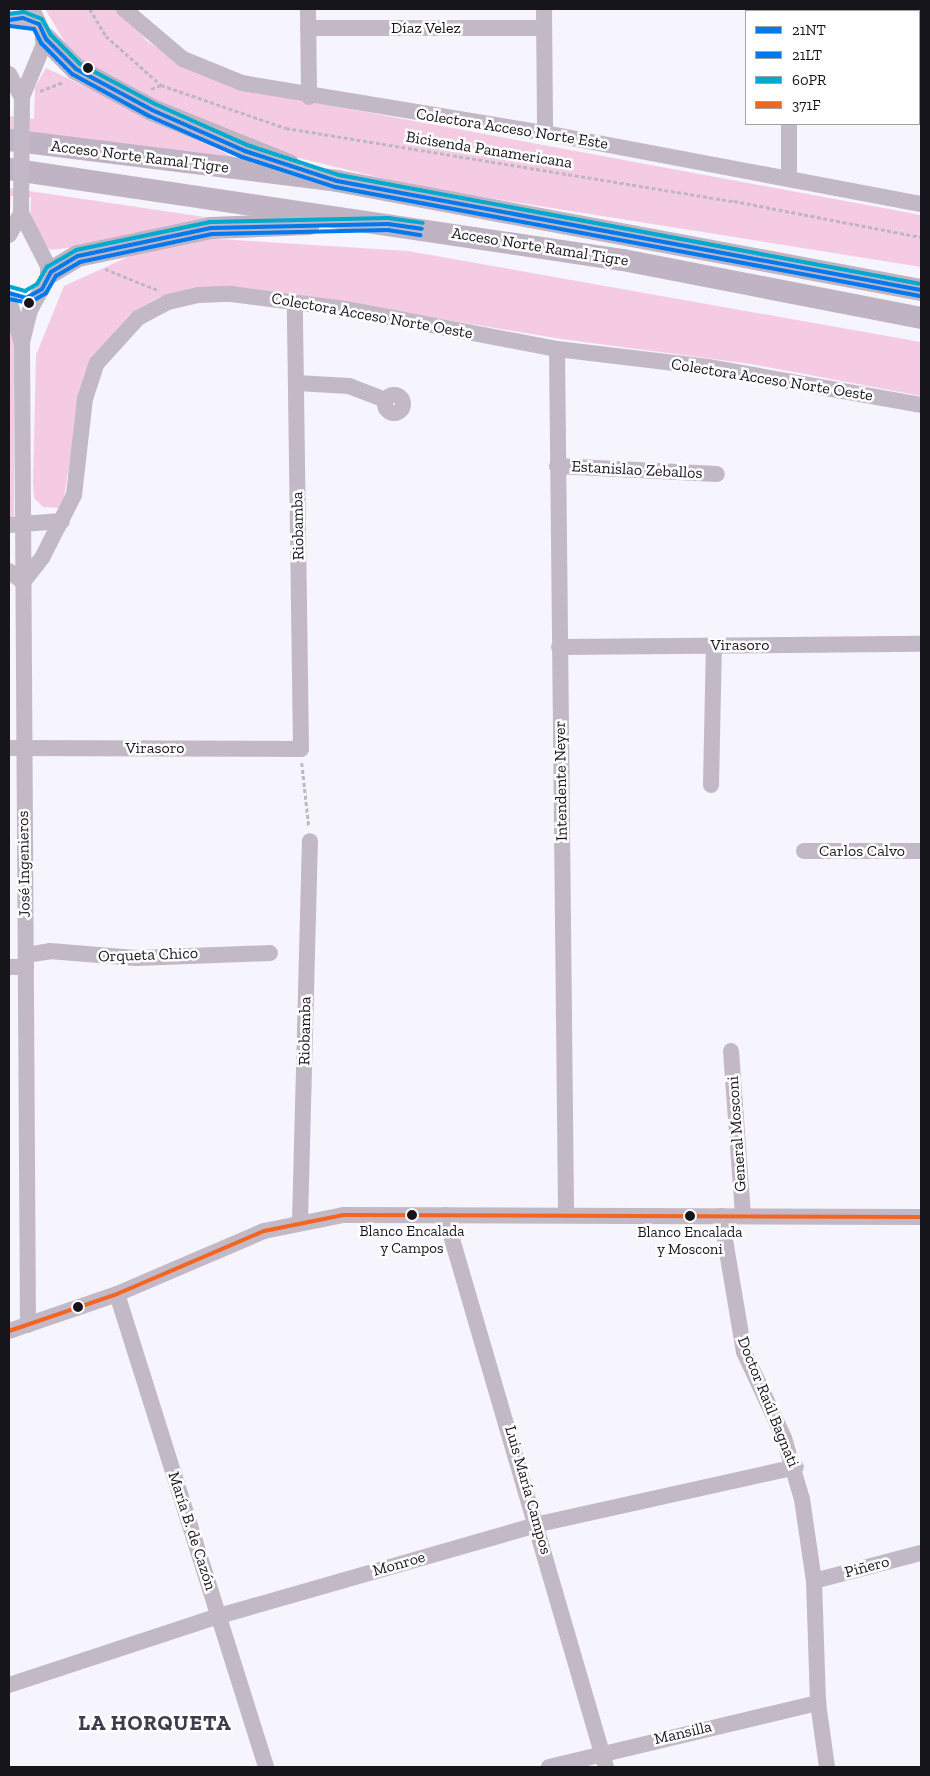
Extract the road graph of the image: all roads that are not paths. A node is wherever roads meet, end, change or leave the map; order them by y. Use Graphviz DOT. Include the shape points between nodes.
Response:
graph roads {
  1 [pos="13,9"];
  2 [pos="32,9"];
  3 [pos="124,9"];
  4 [pos="308,9"];
  5 [pos="544,9"];
  6 [pos="9,16"];
  7 [pos="9,20"];
  8 [pos="308,28"];
  9 [pos="544,28"];
  10 [pos="43,32"];
  11 [pos="9,74"];
  12 [pos="22,97"];
  13 [pos="309,97"];
  14 [pos="789,125"];
  15 [pos="545,133"];
  16 [pos="9,140"];
  17 [pos="9,169"];
  18 [pos="789,178"];
  19 [pos="337,181"];
  20 [pos="921,204"];
  21 [pos="21,213"];
  22 [pos="388,224"];
  23 [pos="9,235"];
  24 [pos="46,281"];
  25 [pos="921,290"];
  26 [pos="9,293"];
  27 [pos="9,300"];
  28 [pos="295,304"];
  29 [pos="874,308"];
  30 [pos="921,318"];
  31 [pos="921,322"];
  32 [pos="22,344"];
  33 [pos="557,349"];
  34 [pos="297,383"];
  35 [pos="385,400"];
  36 [pos="921,405"];
  37 [pos="557,466"];
  38 [pos="717,474"];
  39 [pos="62,521"];
  40 [pos="17,523"];
  41 [pos="9,571"];
  42 [pos="23,582"];
  43 [pos="921,644"];
  44 [pos="714,646"];
  45 [pos="559,647"];
  46 [pos="15,748"];
  47 [pos="301,749"];
  48 [pos="711,785"];
  49 [pos="310,841"];
  50 [pos="804,851"];
  51 [pos="921,851"];
  52 [pos="270,953"];
  53 [pos="26,961"];
  54 [pos="9,966"];
  55 [pos="730,1052"];
  56 [pos="566,1213"];
  57 [pos="445,1215"];
  58 [pos="721,1216"];
  59 [pos="743,1216"];
  60 [pos="921,1217"];
  61 [pos="300,1222"];
  62 [pos="117,1294"];
  63 [pos="28,1325"];
  64 [pos="9,1331"];
  65 [pos="796,1467"];
  66 [pos="538,1524"];
  67 [pos="921,1553"];
  68 [pos="814,1581"];
  69 [pos="218,1616"];
  70 [pos="9,1685"];
  71 [pos="818,1703"];
  72 [pos="604,1759"];
  73 [pos="266,1767"];
  74 [pos="549,1767"];
  75 [pos="827,1767"];
  1 -- 6 [label="street"];
  2 -- 10 [label="street"];
  3 -- 13 [label="street, Colectora Acceso Norte Este" via="183,59 242,83"];
  4 -- 8 [label="street"];
  5 -- 9 [label="street"];
  7 -- 10 [label="street" via="23,18"];
  8 -- 9 [label="street, Díaz Velez"];
  8 -- 13 [label="street"];
  9 -- 15 [label="street"];
  10 -- 12 [label="street"];
  10 -- 19 [label="highway" via="76,69 152,110 245,151"];
  11 -- 12 [label="street"];
  12 -- 21 [label="street, bridge"];
  13 -- 15 [label="street, Colectora Acceso Norte Este"];
  14 -- 18 [label="street"];
  15 -- 18 [label="street, Colectora Acceso Norte Este"];
  16 -- 19 [label="highway, Acceso Norte Ramal Tigre"];
  17 -- 22 [label="highway, Acceso Norte Ramal Tigre"];
  18 -- 20 [label="street, Colectora Acceso Norte Este"];
  19 -- 25 [label="highway, Acceso Norte Ramal Tigre"];
  21 -- 23 [label="street"];
  21 -- 24 [label="street"];
  22 -- 24 [label="highway" via="211,228 78,256"];
  22 -- 29 [label="highway, Acceso Norte Ramal Tigre" via="623,260"];
  24 -- 26 [label="street" via="26,298"];
  24 -- 32 [label="street, José Ingenieros" via="30,310"];
  27 -- 32 [label="street, José Ingenieros"];
  28 -- 33 [label="street, Colectora Acceso Norte Oeste" via="348,309"];
  28 -- 34 [label="street, Riobamba"];
  28 -- 39 [label="street, Colectora Acceso Norte Oeste" via="231,294 168,302 120,334 97,363 85,399 74,495"];
  29 -- 30 [label="highway, Acceso Norte Ramal Tigre"];
  29 -- 31 [label="highway"];
  32 -- 40 [label="street, José Ingenieros"];
  33 -- 36 [label="street, Colectora Acceso Norte Oeste" via="708,367"];
  33 -- 37 [label="street, Intendente Neyer"];
  34 -- 35 [label="street" via="349,386"];
  34 -- 47 [label="street, Riobamba"];
  37 -- 38 [label="street, Estanislao Zeballos"];
  37 -- 45 [label="street, Intendente Neyer"];
  39 -- 40 [label="street"];
  39 -- 42 [label="street, Colectora Acceso Norte Oeste"];
  40 -- 42 [label="street, José Ingenieros"];
  41 -- 42 [label="street"];
  42 -- 46 [label="street, José Ingenieros"];
  43 -- 44 [label="street, Virasoro"];
  44 -- 45 [label="street, Virasoro"];
  44 -- 48 [label="street"];
  45 -- 56 [label="street, Intendente Neyer"];
  46 -- 47 [label="street, Virasoro"];
  46 -- 53 [label="street, José Ingenieros"];
  49 -- 61 [label="street, Riobamba"];
  50 -- 51 [label="street, Carlos Calvo"];
  52 -- 53 [label="street, Orqueta Chico" via="119,958 50,951"];
  53 -- 54 [label="street, Orqueta Chico"];
  53 -- 63 [label="street, José Ingenieros"];
  55 -- 59 [label="street, General Mosconi"];
  56 -- 57 [label="street"];
  56 -- 58 [label="street"];
  57 -- 61 [label="street" via="343,1215"];
  57 -- 66 [label="street, Luis María Campos"];
  58 -- 59 [label="street"];
  58 -- 65 [label="street, Doctor Raúl Bagnati" via="744,1352"];
  59 -- 60 [label="street"];
  61 -- 62 [label="street" via="264,1231"];
  62 -- 63 [label="street"];
  62 -- 69 [label="street, María B. de Cazón"];
  63 -- 64 [label="street"];
  65 -- 66 [label="street, Monroe"];
  65 -- 68 [label="street, Doctor Raúl Bagnati"];
  66 -- 69 [label="street, Monroe"];
  66 -- 72 [label="street, Luis María Campos"];
  67 -- 68 [label="street, Piñero"];
  68 -- 71 [label="street, Doctor Raúl Bagnati"];
  69 -- 70 [label="street, Monroe"];
  69 -- 73 [label="street, María B. de Cazón"];
  71 -- 72 [label="street, Mansilla"];
  71 -- 75 [label="street, Doctor Raúl Bagnati"];
  72 -- 74 [label="street, Mansilla"];
}
